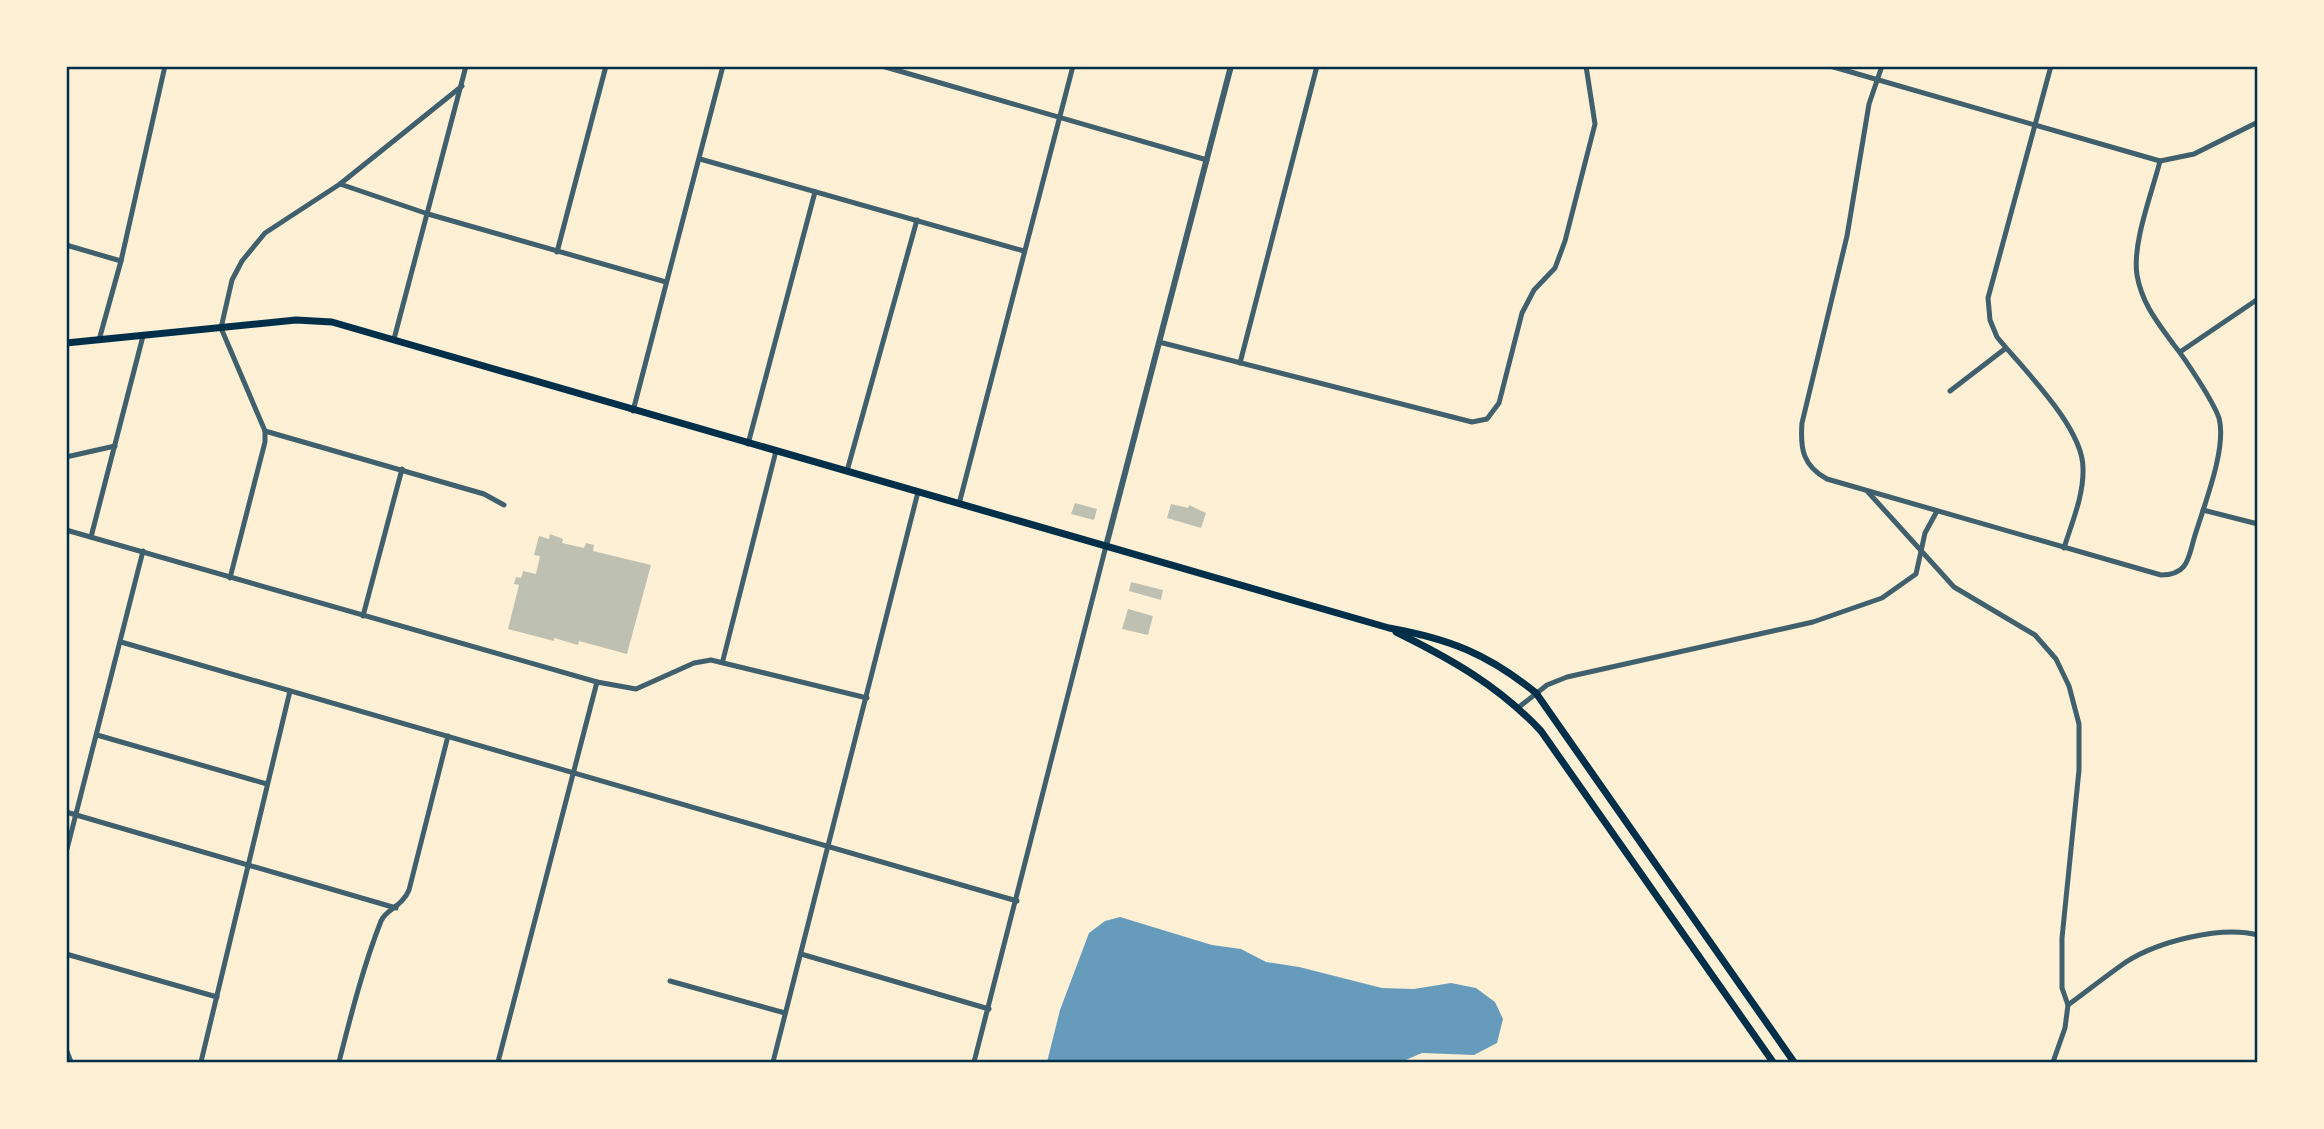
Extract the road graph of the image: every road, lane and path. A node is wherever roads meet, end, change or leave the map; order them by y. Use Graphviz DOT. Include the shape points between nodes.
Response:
graph roads {
  1 [pos="166,66"];
  2 [pos="466,66"];
  3 [pos="606,66"];
  4 [pos="723,66"];
  5 [pos="882,66"];
  6 [pos="1073,66"];
  7 [pos="1231,66"];
  8 [pos="1317,66"];
  9 [pos="1586,66"];
  10 [pos="1830,66"];
  11 [pos="1882,66"];
  12 [pos="2051,66"];
  13 [pos="1875,81"];
  14 [pos="461,86"];
  15 [pos="1059,118"];
  16 [pos="2258,122"];
  17 [pos="2035,125"];
  18 [pos="700,159"];
  19 [pos="1206,160"];
  20 [pos="2160,161"];
  21 [pos="340,184"];
  22 [pos="815,191"];
  23 [pos="428,214"];
  24 [pos="917,220"];
  25 [pos="66,245"];
  26 [pos="1024,251"];
  27 [pos="557,252"];
  28 [pos="121,261"];
  29 [pos="666,282"];
  30 [pos="2258,299"];
  31 [pos="221,328"];
  32 [pos="143,336"];
  33 [pos="99,340"];
  34 [pos="394,340"];
  35 [pos="1159,342"];
  36 [pos="66,343"];
  37 [pos="2006,348"];
  38 [pos="2179,352"];
  39 [pos="1240,363"];
  40 [pos="1950,391"];
  41 [pos="633,411"];
  42 [pos="265,431"];
  43 [pos="748,444"];
  44 [pos="115,446"];
  45 [pos="776,452"];
  46 [pos="66,457"];
  47 [pos="402,469"];
  48 [pos="847,471"];
  49 [pos="918,492"];
  50 [pos="1868,492"];
  51 [pos="960,504"];
  52 [pos="504,505"];
  53 [pos="2203,510"];
  54 [pos="1937,511"];
  55 [pos="2258,524"];
  56 [pos="66,530"];
  57 [pos="91,537"];
  58 [pos="1106,546"];
  59 [pos="2064,548"];
  60 [pos="143,551"];
  61 [pos="1923,554"];
  62 [pos="230,578"];
  63 [pos="363,615"];
  64 [pos="1389,628"];
  65 [pos="121,642"];
  66 [pos="723,660"];
  67 [pos="597,682"];
  68 [pos="290,691"];
  69 [pos="1536,693"];
  70 [pos="867,698"];
  71 [pos="1519,707"];
  72 [pos="97,735"];
  73 [pos="448,736"];
  74 [pos="573,773"];
  75 [pos="267,784"];
  76 [pos="66,812"];
  77 [pos="76,815"];
  78 [pos="827,846"];
  79 [pos="66,853"];
  80 [pos="249,865"];
  81 [pos="1017,901"];
  82 [pos="396,908"];
  83 [pos="2258,935"];
  84 [pos="66,954"];
  85 [pos="801,954"];
  86 [pos="670,981"];
  87 [pos="217,997"];
  88 [pos="2068,1006"];
  89 [pos="989,1009"];
  90 [pos="785,1013"];
  91 [pos="66,1049"];
  92 [pos="71,1062"];
  93 [pos="201,1062"];
  94 [pos="339,1062"];
  95 [pos="498,1062"];
  96 [pos="773,1062"];
  97 [pos="974,1062"];
  98 [pos="1773,1062"];
  99 [pos="1794,1062"];
  100 [pos="2053,1062"];
  1 -- 28 [label="street"];
  2 -- 14 [label="street"];
  3 -- 27 [label="street"];
  4 -- 18 [label="street"];
  5 -- 15 [label="street"];
  6 -- 15 [label="street"];
  7 -- 19 [label="street"];
  8 -- 39 [label="street"];
  9 -- 39 [label="street" via="1595,124 1565,242 1555,268 1534,290 1522,313 1492,415 1472,422"];
  10 -- 13 [label="street"];
  11 -- 13 [label="street"];
  12 -- 17 [label="street"];
  13 -- 17 [label="street"];
  13 -- 50 [label="street" via="1847,236 1801,443 1804,459 1814,472"];
  14 -- 21 [label="street"];
  14 -- 23 [label="street"];
  15 -- 19 [label="street"];
  15 -- 26 [label="street"];
  16 -- 20 [label="street" via="2194,154"];
  17 -- 20 [label="street"];
  17 -- 37 [label="street" via="1988,298 1990,320"];
  18 -- 22 [label="street"];
  18 -- 29 [label="street"];
  19 -- 35 [label="street"];
  20 -- 38 [label="street" via="2141,233 2137,272 2149,312"];
  21 -- 23 [label="street"];
  21 -- 31 [label="street" via="255,242 232,280"];
  22 -- 24 [label="street"];
  22 -- 43 [label="street"];
  23 -- 27 [label="street"];
  23 -- 34 [label="street"];
  24 -- 26 [label="street"];
  24 -- 48 [label="street"];
  25 -- 28 [label="street"];
  26 -- 51 [label="street"];
  27 -- 29 [label="street"];
  28 -- 33 [label="street"];
  29 -- 41 [label="street"];
  30 -- 38 [label="street"];
  31 -- 32 [label="main road"];
  31 -- 34 [label="main road" via="317,320"];
  31 -- 42 [label="street"];
  32 -- 33 [label="main road"];
  32 -- 44 [label="street"];
  33 -- 36 [label="main road"];
  34 -- 41 [label="main road"];
  35 -- 39 [label="street"];
  35 -- 58 [label="street"];
  37 -- 40 [label="street"];
  37 -- 59 [label="street" via="2078,444 2084,465 2082,485"];
  38 -- 53 [label="street" via="2218,417 2220,436"];
  41 -- 43 [label="main road"];
  42 -- 47 [label="street"];
  42 -- 62 [label="street"];
  43 -- 45 [label="main road"];
  44 -- 46 [label="street"];
  44 -- 57 [label="street"];
  45 -- 48 [label="main road"];
  45 -- 66 [label="street"];
  47 -- 52 [label="street" via="484,494"];
  47 -- 63 [label="street"];
  48 -- 49 [label="main road"];
  49 -- 51 [label="main road"];
  49 -- 70 [label="street"];
  50 -- 54 [label="street"];
  50 -- 61 [label="street"];
  51 -- 58 [label="main road"];
  53 -- 55 [label="street"];
  53 -- 59 [label="street" via="2181,573 2161,575"];
  54 -- 59 [label="street"];
  54 -- 61 [label="street" via="1926,533"];
  56 -- 57 [label="street"];
  57 -- 60 [label="street"];
  58 -- 64 [label="main road"];
  58 -- 81 [label="street"];
  60 -- 62 [label="street"];
  60 -- 65 [label="street"];
  61 -- 69 [label="street" via="1916,574 1882,598 1813,622 1567,677"];
  61 -- 88 [label="street" via="1954,587 2035,635 2056,659 2069,686 2079,724 2061,964"];
  62 -- 63 [label="street"];
  63 -- 67 [label="street"];
  64 -- 69 [label="main road" via="1464,647"];
  64 -- 71 [label="main road" via="1463,667"];
  65 -- 68 [label="street"];
  65 -- 72 [label="street"];
  66 -- 67 [label="street" via="694,663 636,689"];
  66 -- 70 [label="street"];
  67 -- 74 [label="street"];
  68 -- 73 [label="street"];
  68 -- 75 [label="street"];
  69 -- 71 [label="street"];
  69 -- 99 [label="main road"];
  70 -- 78 [label="street"];
  71 -- 98 [label="main road" via="1557,751"];
  72 -- 75 [label="street"];
  72 -- 77 [label="street"];
  73 -- 74 [label="street"];
  73 -- 82 [label="street" via="409,890 404,903"];
  74 -- 78 [label="street"];
  74 -- 95 [label="street"];
  75 -- 80 [label="street"];
  76 -- 77 [label="street"];
  77 -- 79 [label="street"];
  77 -- 80 [label="street"];
  78 -- 81 [label="street"];
  78 -- 85 [label="street"];
  80 -- 82 [label="street"];
  80 -- 87 [label="street"];
  81 -- 89 [label="street"];
  82 -- 94 [label="street" via="383,917"];
  83 -- 88 [label="street" via="2224,930 2170,944 2128,961"];
  84 -- 87 [label="street"];
  85 -- 89 [label="street"];
  85 -- 90 [label="street"];
  86 -- 90 [label="street"];
  87 -- 93 [label="street"];
  88 -- 100 [label="street"];
  89 -- 97 [label="street"];
  90 -- 96 [label="street"];
  91 -- 92 [label="street"];
}
